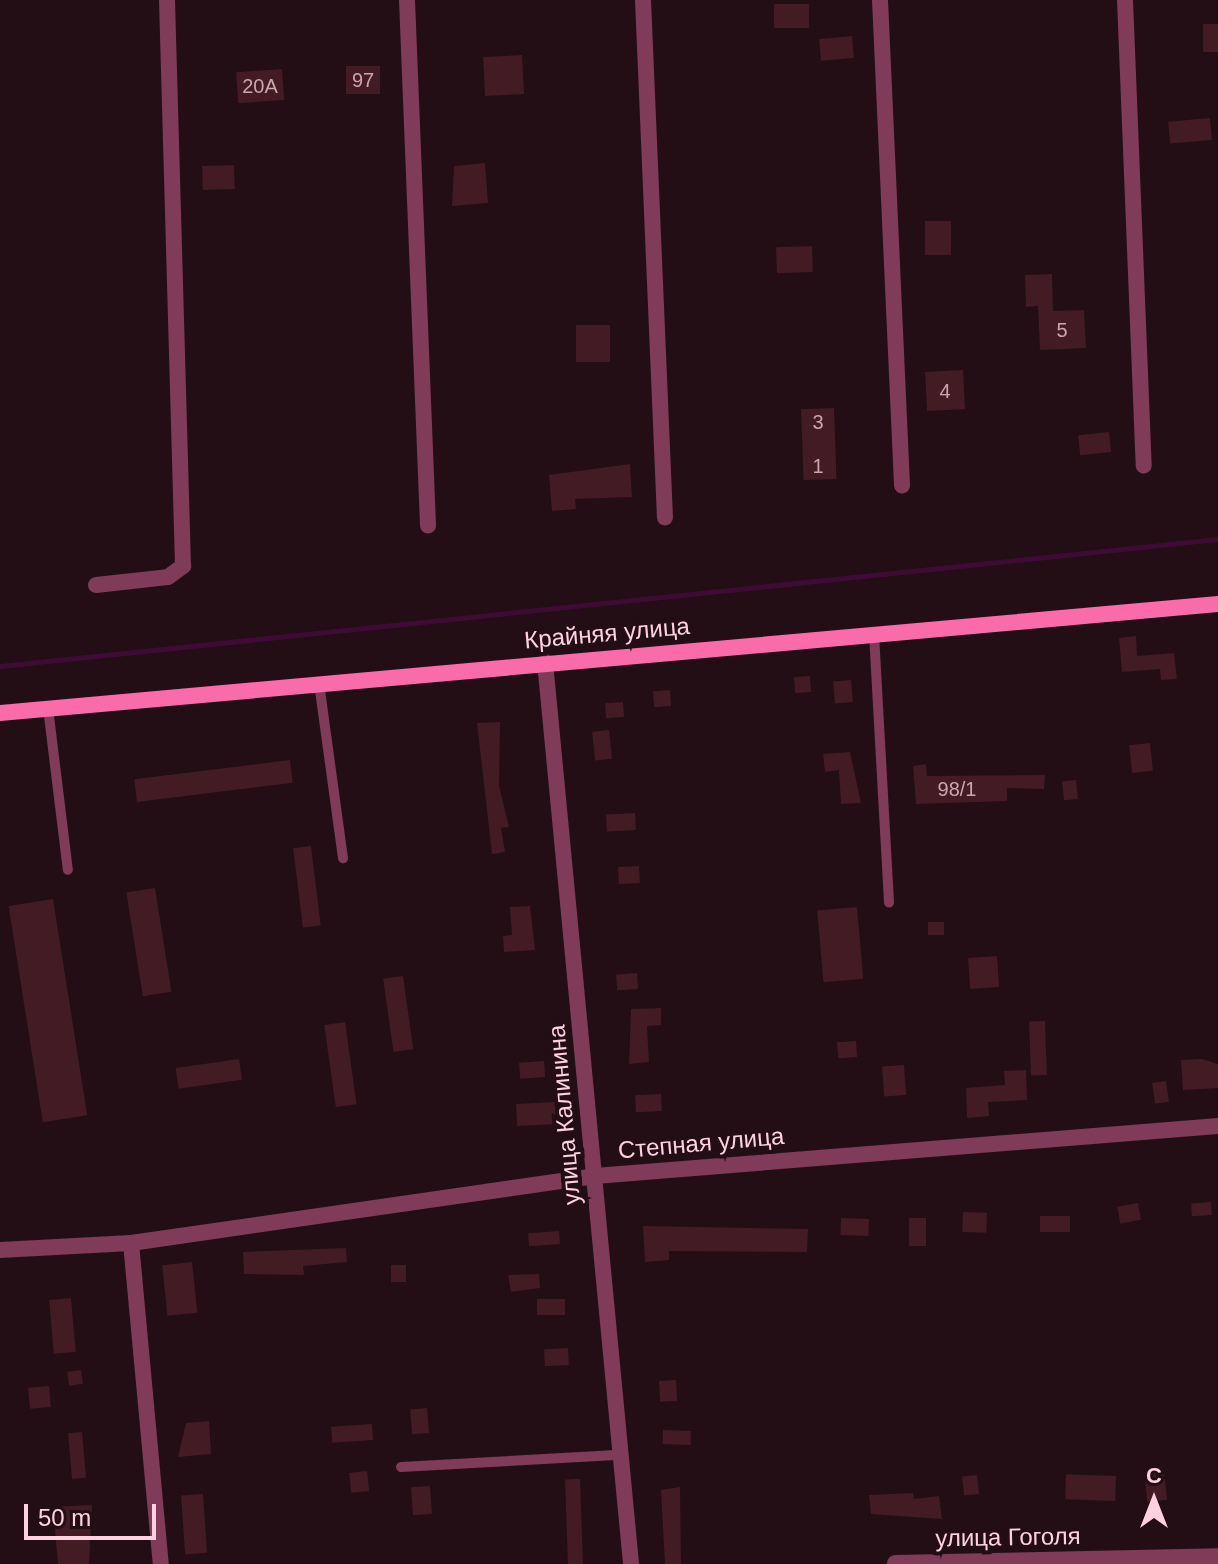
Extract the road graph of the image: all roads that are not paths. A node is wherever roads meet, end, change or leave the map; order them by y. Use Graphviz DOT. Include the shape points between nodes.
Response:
graph roads {
  1 [pos="167,0"];
  2 [pos="407,0"];
  3 [pos="643,0"];
  4 [pos="880,0"];
  5 [pos="1125,0"];
  6 [pos="1144,466"];
  7 [pos="902,486"];
  8 [pos="665,518"];
  9 [pos="428,526"];
  10 [pos="96,585"];
  11 [pos="1218,604"];
  12 [pos="874,634"];
  13 [pos="545,662"];
  14 [pos="319,683"];
  15 [pos="48,708"];
  16 [pos="0,713"];
  17 [pos="343,858"];
  18 [pos="68,870"];
  19 [pos="889,903"];
  20 [pos="1218,1126"];
  21 [pos="595,1176"];
  22 [pos="131,1243"];
  23 [pos="0,1250"];
  24 [pos="616,1455"];
  25 [pos="401,1467"];
  26 [pos="1218,1556"];
  27 [pos="895,1563"];
  28 [pos="161,1564"];
  29 [pos="631,1564"];
  1 -- 10 [label="street" via="183,566 168,577"];
  2 -- 9 [label="street"];
  3 -- 8 [label="street"];
  4 -- 7 [label="street"];
  5 -- 6 [label="street"];
  11 -- 12 [label="main road, Крайняя улица"];
  12 -- 13 [label="main road, Крайняя улица"];
  12 -- 19 [label="lane"];
  13 -- 14 [label="main road, Крайняя улица"];
  13 -- 21 [label="street, улица Калинина"];
  14 -- 15 [label="main road, Крайняя улица"];
  14 -- 17 [label="lane"];
  15 -- 16 [label="main road, Крайняя улица"];
  15 -- 18 [label="lane"];
  20 -- 21 [label="street, Степная улица"];
  21 -- 22 [label="street, Степная улица"];
  21 -- 24 [label="street, улица Калинина"];
  22 -- 23 [label="street, Степная улица"];
  22 -- 28 [label="street"];
  24 -- 25 [label="lane"];
  24 -- 29 [label="street, улица Калинина"];
  26 -- 27 [label="street, улица Гоголя"];
}
